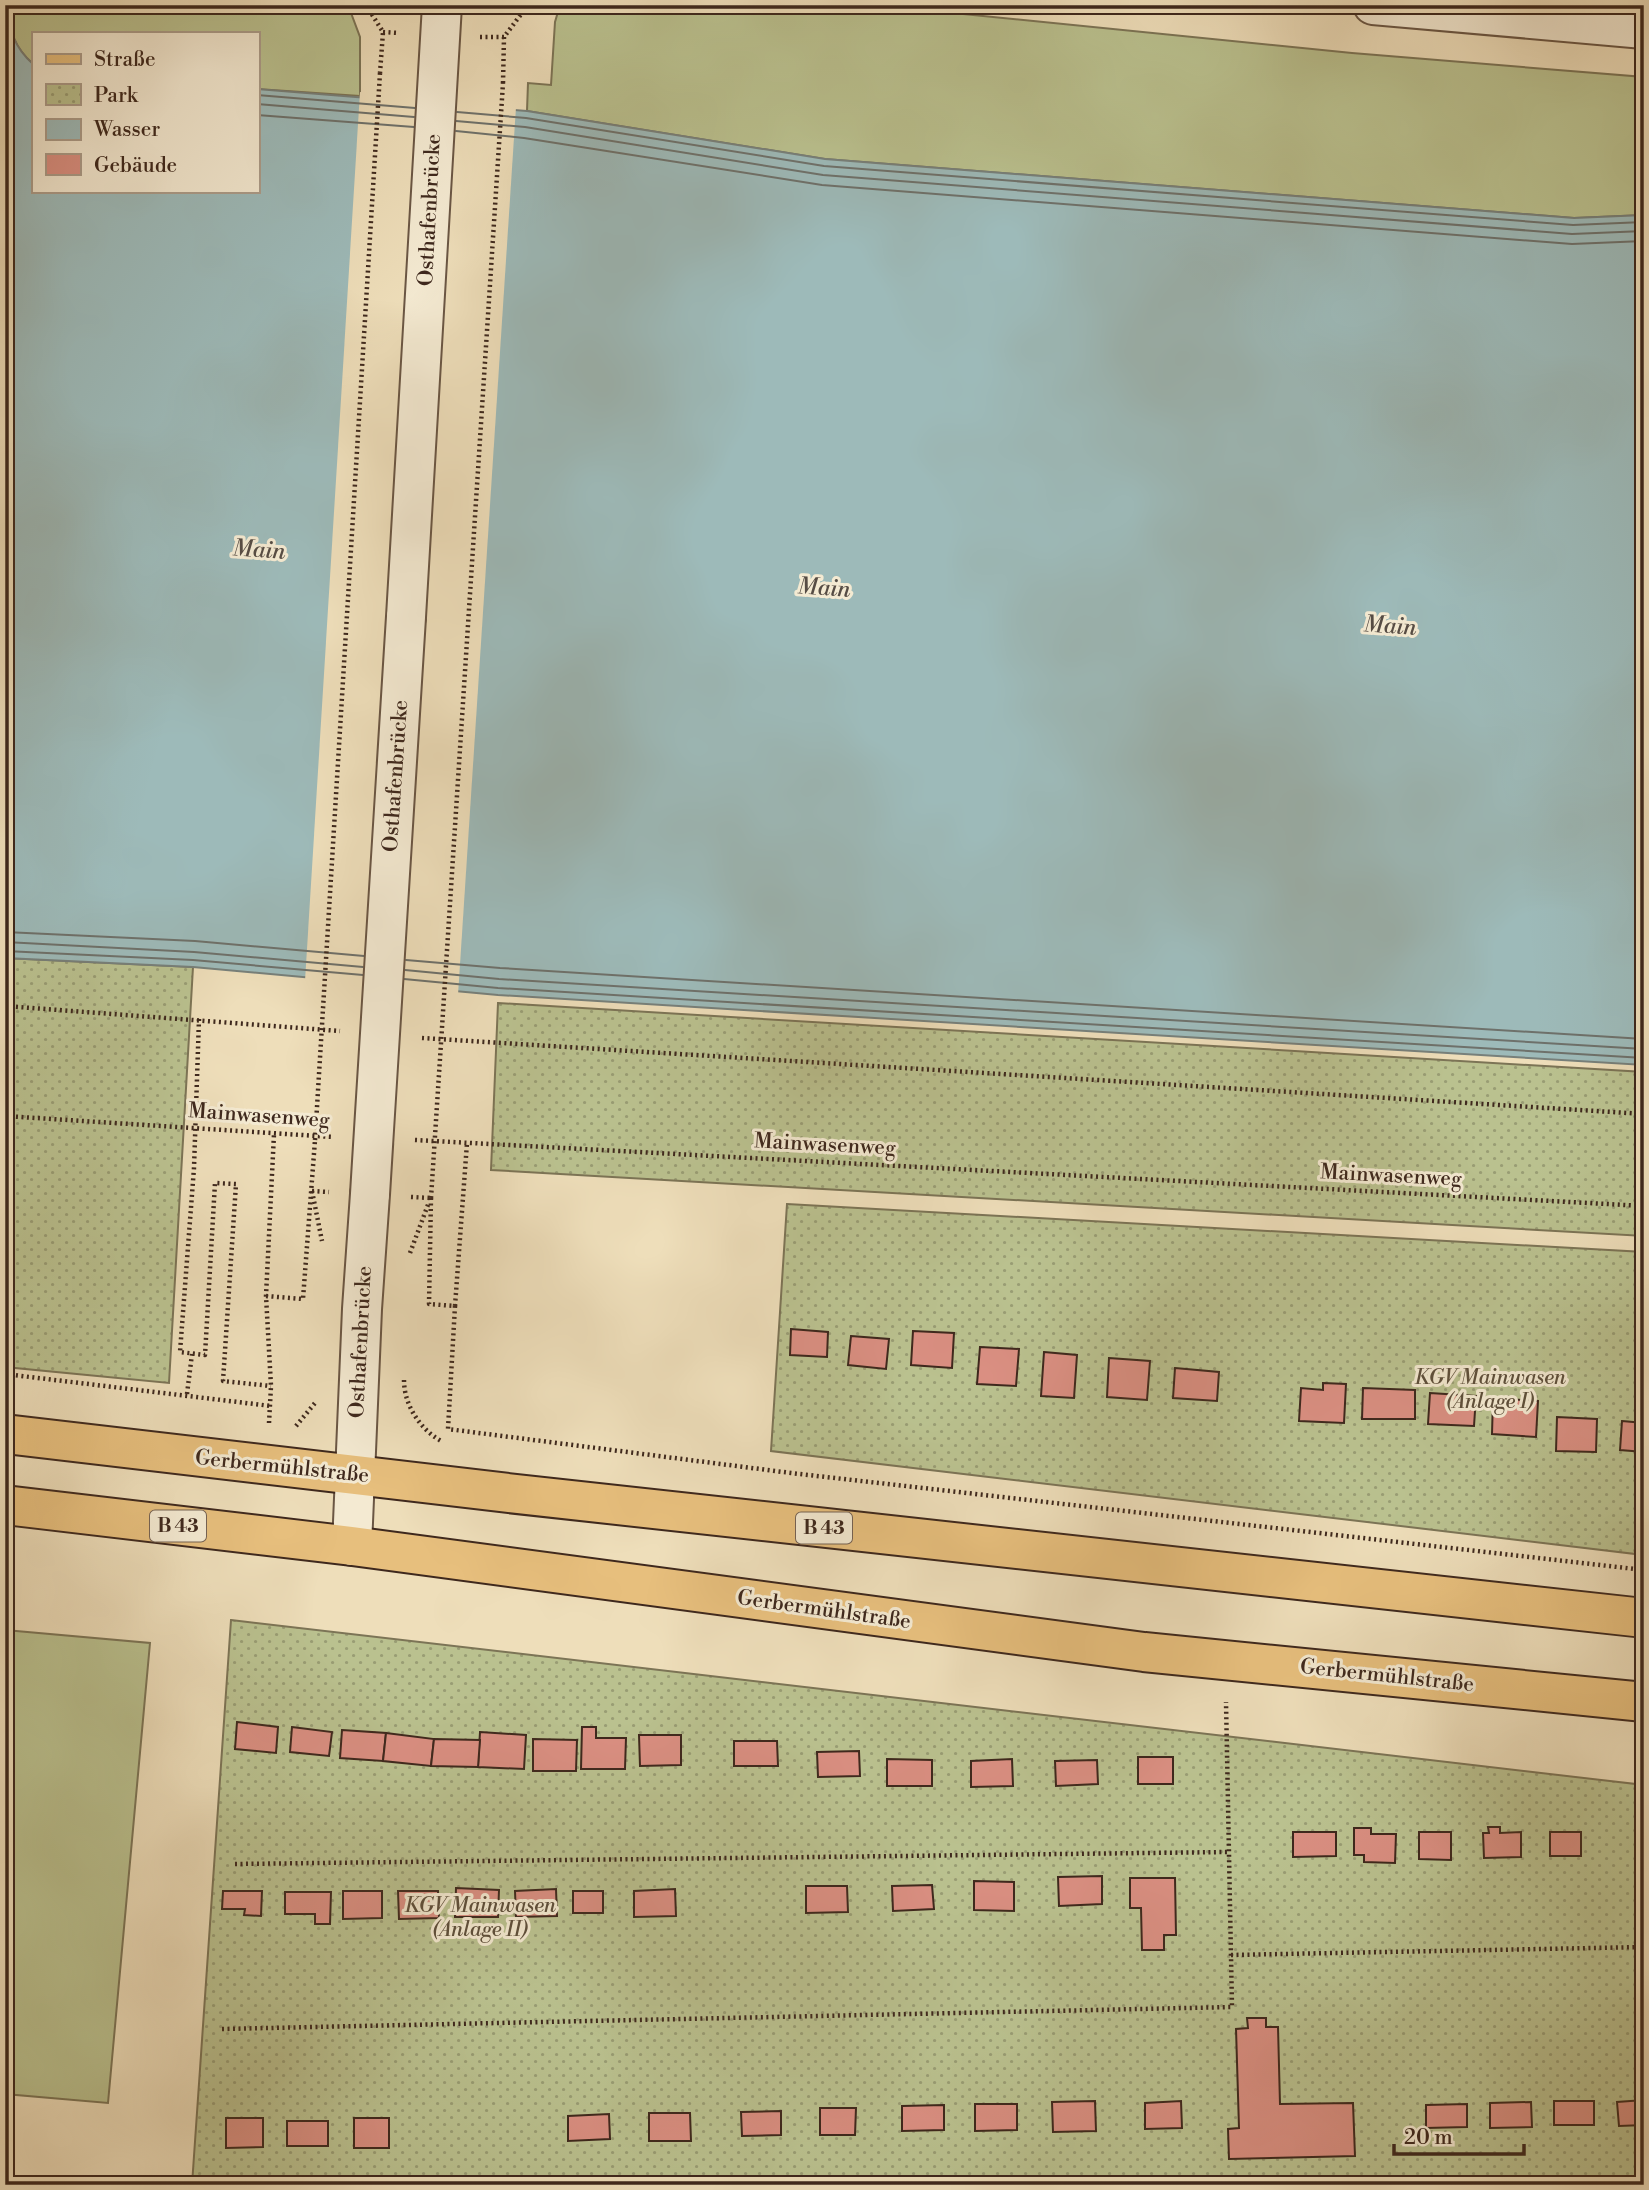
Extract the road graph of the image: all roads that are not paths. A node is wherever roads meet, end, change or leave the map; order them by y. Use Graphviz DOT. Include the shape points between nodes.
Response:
graph roads {
  1 [pos="442,5"];
  2 [pos="1385,6"];
  3 [pos="1531,13"];
  4 [pos="1644,29"];
  5 [pos="5,1434"];
  6 [pos="355,1475"];
  7 [pos="5,1505"];
  8 [pos="352,1546"];
  9 [pos="1644,1618"];
  10 [pos="1644,1702"];
  1 -- 6 [label="street, Osthafenbrücke, bridge"];
  2 -- 3 [label="street"];
  3 -- 4 [label="street"];
  5 -- 6 [label="main road, Gerbermühlstraße / B 43"];
  6 -- 8 [label="street, Osthafenbrücke"];
  6 -- 9 [label="main road, Gerbermühlstraße / B 43"];
  7 -- 8 [label="main road, Gerbermühlstraße / B 43"];
  8 -- 10 [label="main road, Gerbermühlstraße / B 43" via="1132,1651"];
}
